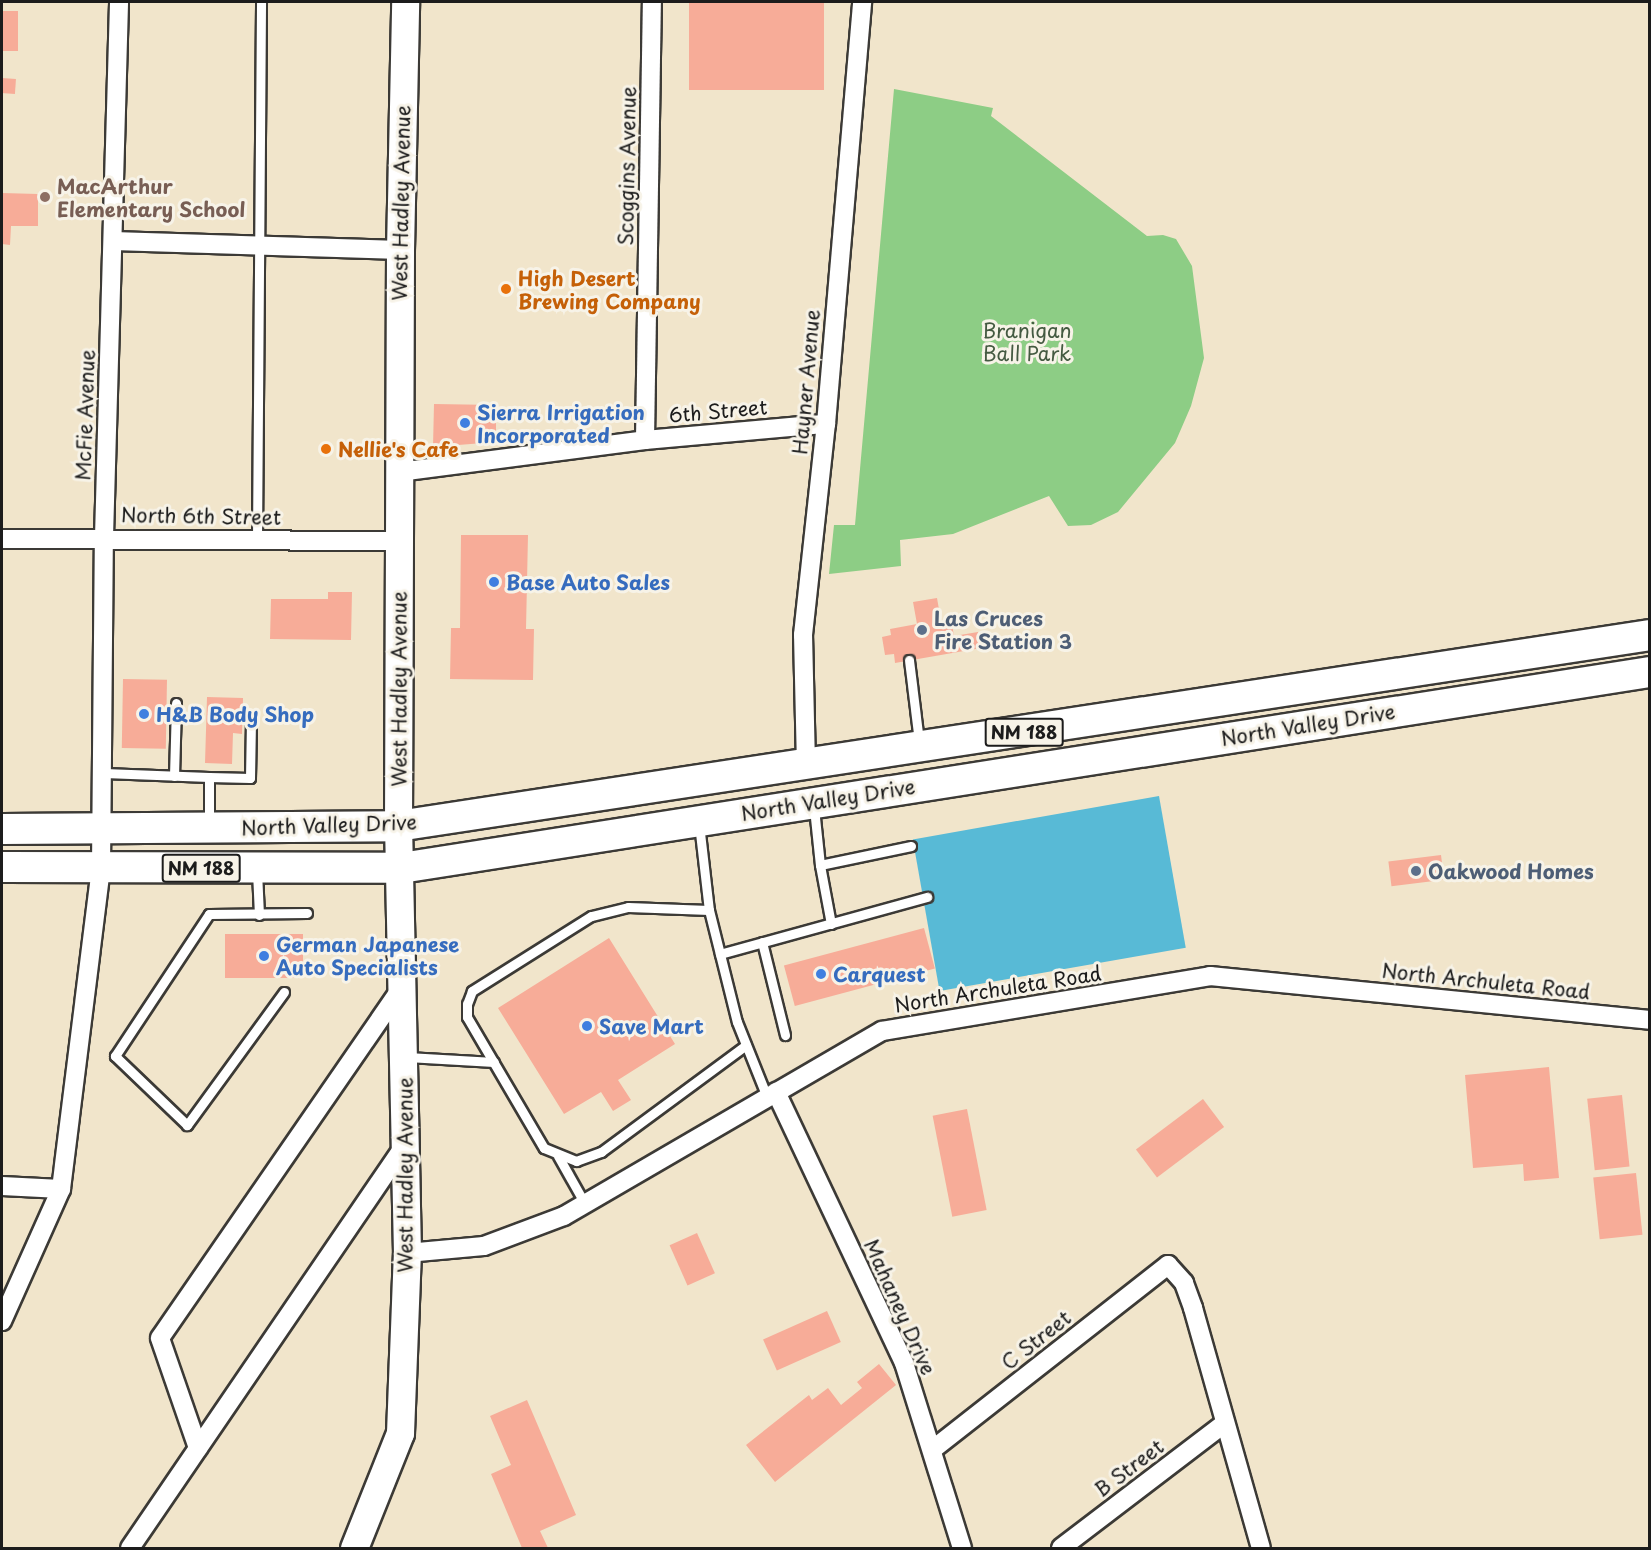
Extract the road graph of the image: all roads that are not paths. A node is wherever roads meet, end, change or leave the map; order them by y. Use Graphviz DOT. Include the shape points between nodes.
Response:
graph roads {
  1 [pos="119,2"];
  2 [pos="261,2"];
  3 [pos="405,2"];
  4 [pos="652,2"];
  5 [pos="862,2"];
  6 [pos="114,241"];
  7 [pos="260,246"];
  8 [pos="400,250"];
  9 [pos="826,424"];
  10 [pos="645,440"];
  11 [pos="399,472"];
  12 [pos="104,537"];
  13 [pos="2,539"];
  14 [pos="257,539"];
  15 [pos="400,541"];
  16 [pos="1650,634"];
  17 [pos="909,660"];
  18 [pos="1650,672"];
  19 [pos="176,703"];
  20 [pos="250,722"];
  21 [pos="920,748"];
  22 [pos="806,766"];
  23 [pos="104,773"];
  24 [pos="174,776"];
  25 [pos="209,777"];
  26 [pos="813,803"];
  27 [pos="698,821"];
  28 [pos="398,826"];
  29 [pos="2,829"];
  30 [pos="209,829"];
  31 [pos="104,831"];
  32 [pos="911,846"];
  33 [pos="820,865"];
  34 [pos="2,867"];
  35 [pos="101,868"];
  36 [pos="256,868"];
  37 [pos="400,868"];
  38 [pos="927,897"];
  39 [pos="709,910"];
  40 [pos="307,913"];
  41 [pos="259,915"];
  42 [pos="831,924"];
  43 [pos="762,942"];
  44 [pos="720,954"];
  45 [pos="404,984"];
  46 [pos="284,992"];
  47 [pos="1650,1020"];
  48 [pos="785,1035"];
  49 [pos="746,1045"];
  50 [pos="404,1056"];
  51 [pos="494,1062"];
  52 [pos="771,1094"];
  53 [pos="405,1145"];
  54 [pos="558,1156"];
  55 [pos="2,1186"];
  56 [pos="61,1190"];
  57 [pos="585,1204"];
  58 [pos="406,1253"];
  59 [pos="2,1320"];
  60 [pos="1225,1423"];
  61 [pos="198,1448"];
  62 [pos="932,1450"];
  63 [pos="130,1548"];
  64 [pos="354,1548"];
  65 [pos="962,1548"];
  66 [pos="1061,1548"];
  67 [pos="1261,1548"];
  1 -- 6 [label="street, McFie Avenue"];
  2 -- 7 [label="lane"];
  3 -- 8 [label="street, West Hadley Avenue"];
  4 -- 10 [label="street, Scoggins Avenue"];
  5 -- 9 [label="street, Hayner Avenue"];
  6 -- 7 [label="street"];
  6 -- 12 [label="street, McFie Avenue"];
  7 -- 8 [label="street"];
  7 -- 14 [label="lane"];
  8 -- 11 [label="street, West Hadley Avenue"];
  9 -- 10 [label="street, 6th Street"];
  9 -- 22 [label="street, Hayner Avenue" via="803,635"];
  10 -- 11 [label="street, 6th Street"];
  11 -- 15 [label="street, West Hadley Avenue"];
  12 -- 13 [label="street, North 6th Street"];
  12 -- 14 [label="street, North 6th Street"];
  12 -- 23 [label="street, McFie Avenue"];
  14 -- 15 [label="street, North 6th Street"];
  15 -- 28 [label="street, West Hadley Avenue"];
  16 -- 21 [label="main road, North Valley Drive / NM 188"];
  17 -- 21 [label="lane"];
  18 -- 26 [label="main road, North Valley Drive / NM 188"];
  19 -- 24 [label="lane"];
  20 -- 25 [label="lane" via="250,778"];
  21 -- 22 [label="main road, North Valley Drive / NM 188"];
  22 -- 28 [label="main road, North Valley Drive / NM 188"];
  23 -- 24 [label="lane"];
  23 -- 31 [label="street, McFie Avenue"];
  24 -- 25 [label="lane"];
  25 -- 30 [label="lane"];
  26 -- 27 [label="main road, North Valley Drive / NM 188"];
  26 -- 33 [label="lane"];
  27 -- 37 [label="main road, North Valley Drive / NM 188"];
  27 -- 39 [label="lane"];
  28 -- 30 [label="main road, North Valley Drive / NM 188"];
  28 -- 37 [label="street, West Hadley Avenue"];
  29 -- 31 [label="main road, North Valley Drive / NM 188"];
  30 -- 31 [label="main road, North Valley Drive / NM 188"];
  31 -- 35 [label="street, McFie Avenue"];
  32 -- 33 [label="lane"];
  33 -- 42 [label="lane"];
  34 -- 35 [label="main road, North Valley Drive / NM 188"];
  35 -- 36 [label="main road, North Valley Drive / NM 188"];
  35 -- 56 [label="street, McFie Avenue"];
  36 -- 37 [label="main road, North Valley Drive / NM 188"];
  36 -- 41 [label="lane"];
  37 -- 45 [label="street, West Hadley Avenue"];
  38 -- 42 [label="lane"];
  39 -- 44 [label="lane"];
  39 -- 51 [label="lane" via="628,907 591,916 472,991 466,1004 467,1017"];
  40 -- 41 [label="lane"];
  41 -- 46 [label="lane" via="209,914 115,1056 187,1125"];
  42 -- 43 [label="lane"];
  43 -- 44 [label="lane"];
  43 -- 48 [label="lane"];
  44 -- 49 [label="lane"];
  45 -- 50 [label="street, West Hadley Avenue"];
  45 -- 61 [label="street" via="160,1338"];
  47 -- 52 [label="street, North Archuleta Road" via="1210,976 882,1031"];
  49 -- 52 [label="lane"];
  49 -- 54 [label="lane" via="601,1152 576,1161"];
  50 -- 51 [label="lane"];
  50 -- 53 [label="street, West Hadley Avenue"];
  51 -- 54 [label="lane" via="544,1148"];
  52 -- 57 [label="street, North Archuleta Road"];
  52 -- 62 [label="street, Mahaney Drive" via="904,1363"];
  53 -- 58 [label="street, West Hadley Avenue"];
  53 -- 61 [label="street"];
  54 -- 57 [label="lane"];
  55 -- 56 [label="street"];
  56 -- 59 [label="street, McFie Avenue"];
  57 -- 58 [label="street, North Archuleta Road" via="564,1216 484,1246"];
  58 -- 64 [label="street, West Hadley Avenue" via="399,1433"];
  60 -- 62 [label="street, C Street" via="1184,1283 1168,1265"];
  60 -- 66 [label="street, B Street"];
  60 -- 67 [label="street"];
  61 -- 63 [label="street"];
  62 -- 65 [label="street, Mahaney Drive"];
}
